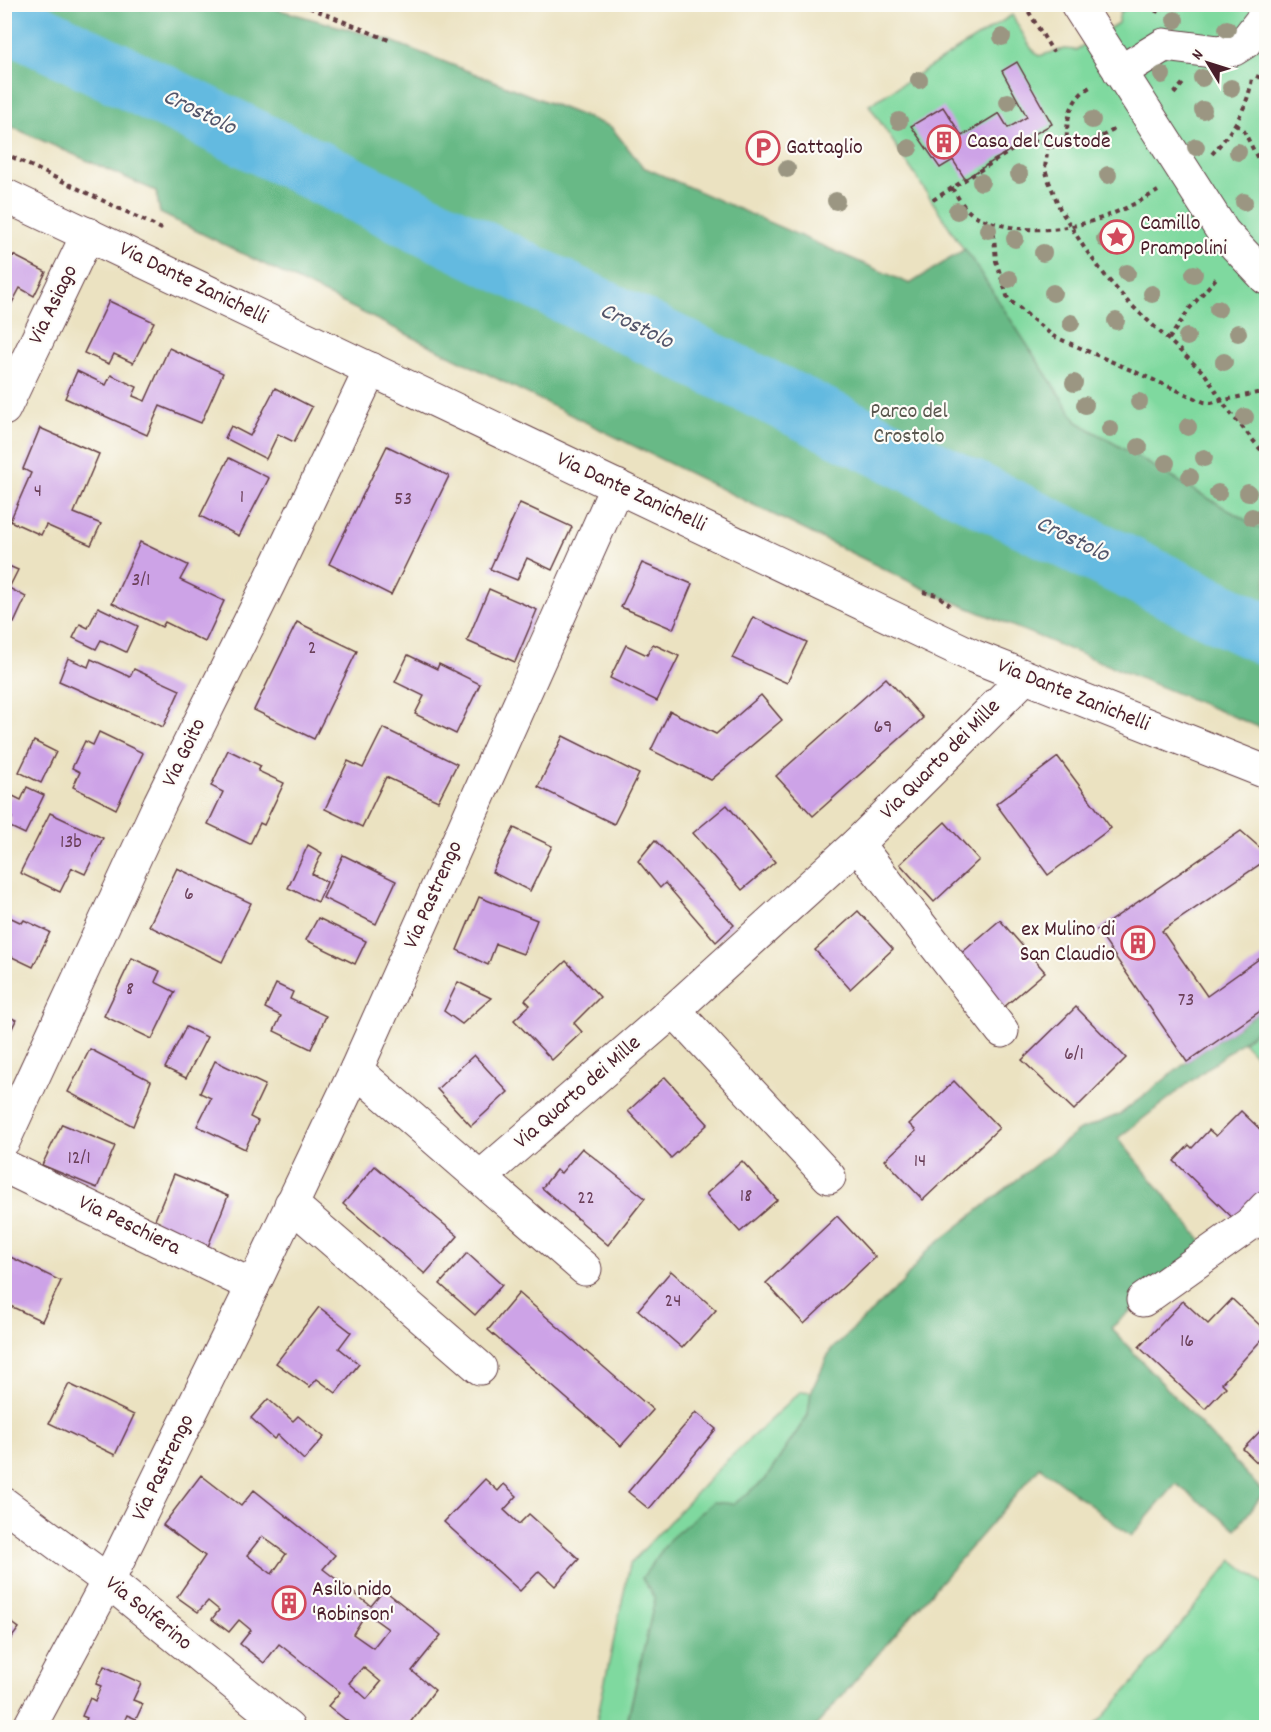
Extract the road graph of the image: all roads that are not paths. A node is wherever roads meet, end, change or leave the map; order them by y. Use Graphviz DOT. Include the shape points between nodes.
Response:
graph roads {
  1 [pos="1077,4"];
  2 [pos="1266,15"];
  3 [pos="1120,72"];
  4 [pos="4,195"];
  5 [pos="88,234"];
  6 [pos="1258,272"];
  7 [pos="371,369"];
  8 [pos="4,409"];
  9 [pos="617,486"];
  10 [pos="1025,677"];
  11 [pos="1266,772"];
  12 [pos="857,844"];
  13 [pos="674,1010"];
  14 [pos="1002,1031"];
  15 [pos="356,1070"];
  16 [pos="4,1140"];
  17 [pos="4,1166"];
  18 [pos="481,1177"];
  19 [pos="829,1177"];
  20 [pos="291,1204"];
  21 [pos="1261,1224"];
  22 [pos="585,1269"];
  23 [pos="253,1286"];
  24 [pos="1143,1300"];
  25 [pos="480,1368"];
  26 [pos="4,1504"];
  27 [pos="108,1581"];
  28 [pos="29,1728"];
  29 [pos="288,1728"];
  1 -- 3 [label="street"];
  2 -- 3 [label="street" via="1243,44 1234,49 1219,52 1164,45"];
  3 -- 6 [label="street" via="1223,232"];
  4 -- 5 [label="street, Via Dante Zanichelli"];
  5 -- 7 [label="street, Via Dante Zanichelli"];
  5 -- 8 [label="street, Via Asiago"];
  7 -- 9 [label="street, Via Dante Zanichelli"];
  7 -- 16 [label="street, Via Goito" via="160,803"];
  9 -- 10 [label="street, Via Dante Zanichelli" via="973,656"];
  9 -- 15 [label="street, Via Pastrengo"];
  10 -- 11 [label="street, Via Dante Zanichelli"];
  10 -- 12 [label="street, Via Quarto dei Mille"];
  12 -- 13 [label="street, Via Quarto dei Mille"];
  12 -- 14 [label="street"];
  13 -- 18 [label="street, Via Quarto dei Mille"];
  13 -- 19 [label="street"];
  15 -- 18 [label="street"];
  15 -- 20 [label="street, Via Pastrengo"];
  17 -- 23 [label="street, Via Peschiera"];
  18 -- 22 [label="street"];
  20 -- 23 [label="street, Via Pastrengo"];
  20 -- 25 [label="street"];
  21 -- 24 [label="street"];
  23 -- 27 [label="street, Via Pastrengo"];
  26 -- 27 [label="street, Via Solferino"];
  27 -- 28 [label="street, Via Pastrengo"];
  27 -- 29 [label="street, Via Solferino"];
}
